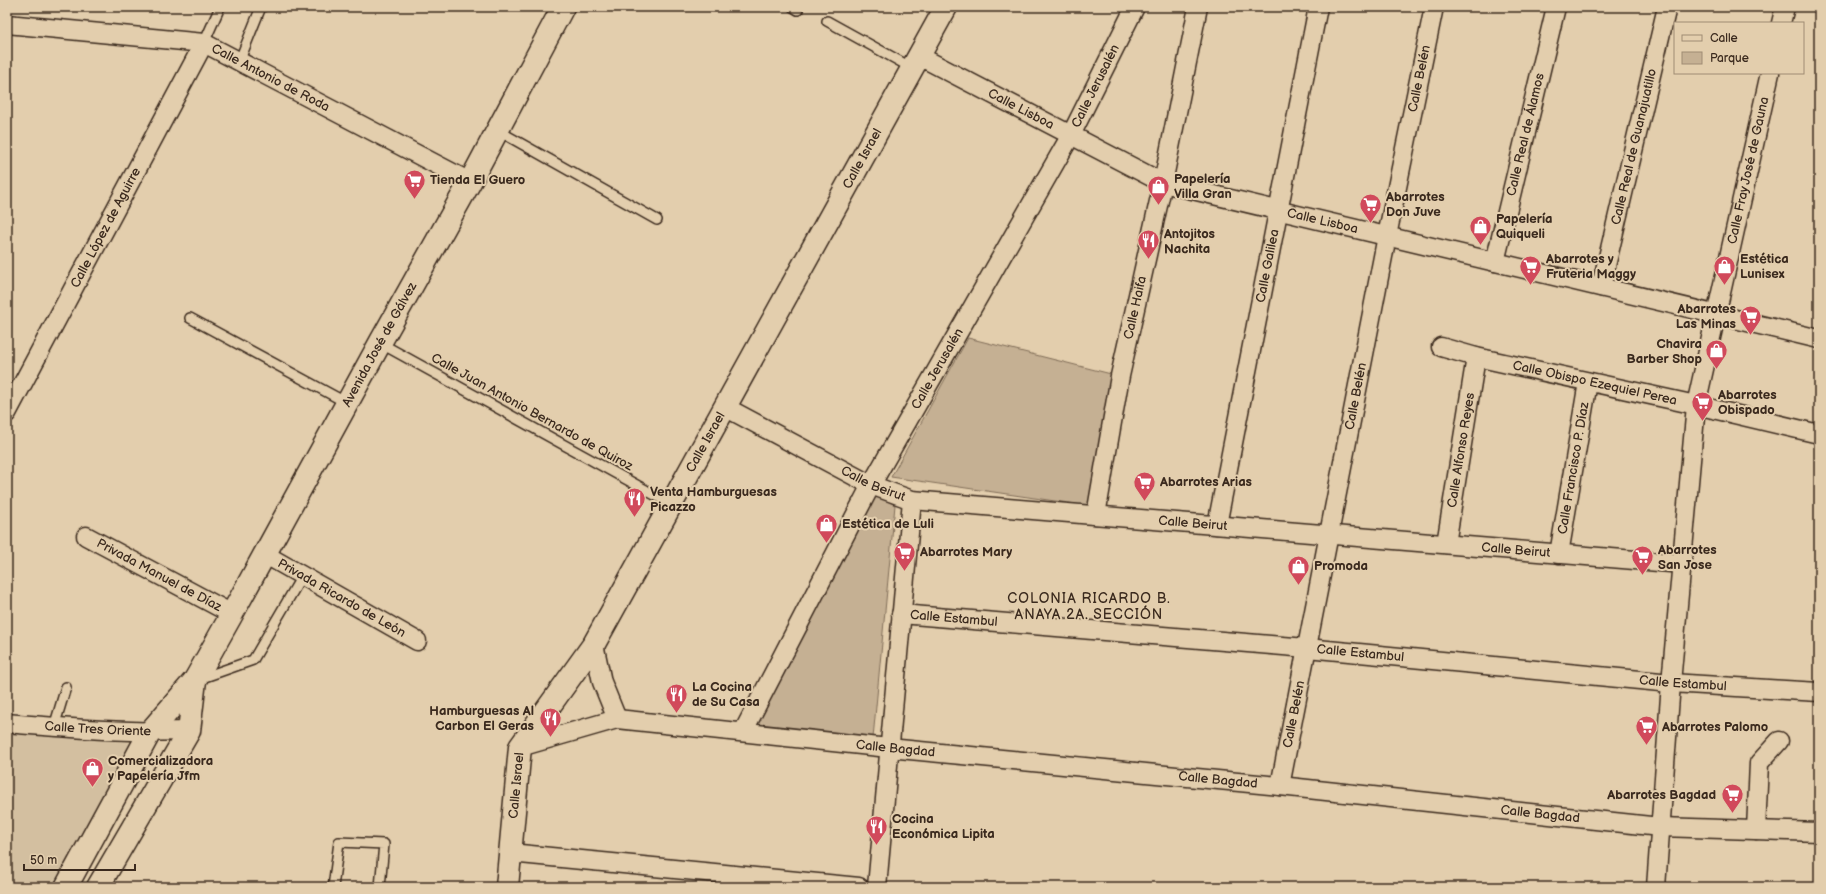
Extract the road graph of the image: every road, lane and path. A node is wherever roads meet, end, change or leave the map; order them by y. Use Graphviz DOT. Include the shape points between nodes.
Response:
graph roads {
  1 [pos="220,7"];
  2 [pos="261,7"];
  3 [pos="563,7"];
  4 [pos="946,7"];
  5 [pos="1135,7"];
  6 [pos="1198,7"];
  7 [pos="1318,7"];
  8 [pos="1434,7"];
  9 [pos="1556,7"];
  10 [pos="1667,7"];
  11 [pos="1785,7"];
  12 [pos="827,21"];
  13 [pos="1781,22"];
  14 [pos="7,24"];
  15 [pos="204,43"];
  16 [pos="239,62"];
  17 [pos="916,62"];
  18 [pos="1770,74"];
  19 [pos="496,130"];
  20 [pos="1071,135"];
  21 [pos="470,182"];
  22 [pos="1163,183"];
  23 [pos="1280,211"];
  24 [pos="657,220"];
  25 [pos="1387,236"];
  26 [pos="1495,262"];
  27 [pos="1601,287"];
  28 [pos="1716,314"];
  29 [pos="190,318"];
  30 [pos="1818,335"];
  31 [pos="380,343"];
  32 [pos="1441,347"];
  33 [pos="1476,357"];
  34 [pos="1588,382"];
  35 [pos="348,403"];
  36 [pos="1696,405"];
  37 [pos="725,407"];
  38 [pos="7,413"];
  39 [pos="1819,434"];
  40 [pos="871,485"];
  41 [pos="912,500"];
  42 [pos="671,504"];
  43 [pos="1096,515"];
  44 [pos="1217,525"];
  45 [pos="1328,535"];
  46 [pos="86,536"];
  47 [pos="1446,544"];
  48 [pos="1559,554"];
  49 [pos="266,555"];
  50 [pos="1683,564"];
  51 [pos="302,576"];
  52 [pos="232,614"];
  53 [pos="902,614"];
  54 [pos="417,641"];
  55 [pos="594,644"];
  56 [pos="1307,648"];
  57 [pos="195,680"];
  58 [pos="1671,683"];
  59 [pos="66,687"];
  60 [pos="1819,692"];
  61 [pos="617,719"];
  62 [pos="7,722"];
  63 [pos="54,727"];
  64 [pos="189,731"];
  65 [pos="150,732"];
  66 [pos="743,732"];
  67 [pos="1779,741"];
  68 [pos="520,747"];
  69 [pos="890,748"];
  70 [pos="1280,786"];
  71 [pos="1660,827"];
  72 [pos="1756,830"];
  73 [pos="1819,832"];
  74 [pos="510,853"];
  75 [pos="66,887"];
  76 [pos="98,887"];
  77 [pos="333,887"];
  78 [pos="380,887"];
  79 [pos="507,887"];
  80 [pos="859,887"];
  81 [pos="877,887"];
  82 [pos="1656,887"];
  1 -- 15 [label="lane"];
  2 -- 16 [label="lane"];
  3 -- 19 [label="main road, Avenida José de Gálvez"];
  4 -- 17 [label="main road, Calle Israel"];
  5 -- 20 [label="street, Calle Jerusalén"];
  6 -- 22 [label="street, Calle Haifa"];
  7 -- 23 [label="street, Calle Galilea"];
  8 -- 25 [label="street, Calle Belén"];
  9 -- 26 [label="street, Calle Real de Álamos"];
  10 -- 27 [label="street, Calle Real de Guanajuatillo"];
  11 -- 13 [label="street"];
  12 -- 17 [label="lane"];
  14 -- 15 [label="street, Calle Antonio de Roda"];
  15 -- 16 [label="street, Calle Antonio de Roda"];
  15 -- 38 [label="street, Calle López de Aguirre"];
  16 -- 21 [label="street, Calle Antonio de Roda"];
  17 -- 20 [label="street, Calle Lisboa"];
  17 -- 37 [label="main road, Calle Israel"];
  18 -- 28 [label="street, Calle Fray José de Gauna"];
  19 -- 21 [label="main road, Avenida José de Gálvez"];
  19 -- 24 [label="lane"];
  20 -- 22 [label="street, Calle Lisboa"];
  20 -- 40 [label="street, Calle Jerusalén"];
  21 -- 31 [label="main road, Avenida José de Gálvez"];
  22 -- 23 [label="street, Calle Lisboa"];
  22 -- 43 [label="street, Calle Haifa" via="1120,376"];
  23 -- 25 [label="street, Calle Lisboa"];
  23 -- 44 [label="street, Calle Galilea"];
  25 -- 26 [label="street, Calle Lisboa"];
  25 -- 45 [label="street, Calle Belén"];
  26 -- 27 [label="street, Calle Lisboa"];
  27 -- 28 [label="street, Calle Lisboa"];
  28 -- 30 [label="street, Calle Lisboa"];
  28 -- 36 [label="street, Calle Fray José de Gauna"];
  29 -- 35 [label="lane"];
  31 -- 35 [label="main road, Avenida José de Gálvez"];
  31 -- 42 [label="lane, Calle Juan Antonio Bernardo de Quiroz"];
  32 -- 33 [label="street, Calle Obispo Ezequiel Perea"];
  33 -- 34 [label="street, Calle Obispo Ezequiel Perea"];
  33 -- 47 [label="street, Calle Alfonso Reyes"];
  34 -- 36 [label="street, Calle Obispo Ezequiel Perea"];
  34 -- 48 [label="street, Calle Francisco P. Díaz"];
  35 -- 49 [label="main road, Avenida José de Gálvez"];
  36 -- 39 [label="street, Calle Obispo Ezequiel Perea"];
  36 -- 50 [label="street, Calle Fray José de Gauna"];
  37 -- 40 [label="street, Calle Beirut"];
  37 -- 42 [label="main road, Calle Israel"];
  40 -- 41 [label="street, Calle Beirut"];
  40 -- 66 [label="street, Calle Jerusalén"];
  41 -- 43 [label="street, Calle Beirut"];
  41 -- 53 [label="street"];
  42 -- 55 [label="main road, Calle Israel"];
  43 -- 44 [label="street, Calle Beirut"];
  44 -- 45 [label="street, Calle Beirut"];
  45 -- 47 [label="street, Calle Beirut"];
  45 -- 56 [label="street, Calle Belén"];
  46 -- 52 [label="street, Privada Manuel de Díaz"];
  47 -- 48 [label="street, Calle Beirut"];
  48 -- 50 [label="street, Calle Beirut"];
  49 -- 51 [label="street, Privada Ricardo de León"];
  49 -- 52 [label="main road, Avenida José de Gálvez"];
  50 -- 58 [label="street, Calle Fray José de Gauna"];
  51 -- 54 [label="street, Privada Ricardo de León"];
  51 -- 57 [label="lane" via="253,660"];
  52 -- 57 [label="main road, Avenida José de Gálvez"];
  53 -- 56 [label="street, Calle Estambul"];
  53 -- 69 [label="street"];
  55 -- 61 [label="street" via="602,682"];
  55 -- 68 [label="main road, Calle Israel"];
  56 -- 58 [label="street, Calle Estambul"];
  56 -- 70 [label="street, Calle Belén"];
  57 -- 64 [label="main road, Avenida José de Gálvez"];
  57 -- 65 [label="main road, Avenida José de Gálvez"];
  58 -- 60 [label="street, Calle Estambul"];
  58 -- 71 [label="street, Calle Fray José de Gauna"];
  59 -- 63 [label="lane"];
  61 -- 66 [label="street, Calle Bagdad"];
  61 -- 68 [label="street, Calle Bagdad"];
  62 -- 63 [label="street, Calle Tres Oriente"];
  63 -- 65 [label="street, Calle Tres Oriente"];
  64 -- 65 [label="street, Calle Tres Oriente"];
  64 -- 76 [label="main road, Avenida José de Gálvez"];
  65 -- 75 [label="main road, Avenida José de Gálvez"];
  66 -- 69 [label="street, Calle Bagdad"];
  67 -- 72 [label="street" via="1759,763"];
  68 -- 74 [label="main road, Calle Israel"];
  69 -- 70 [label="street, Calle Bagdad"];
  69 -- 81 [label="street"];
  70 -- 71 [label="street, Calle Bagdad"];
  71 -- 72 [label="street, Calle Bagdad"];
  71 -- 82 [label="street, Calle Fray José de Gauna"];
  72 -- 73 [label="street, Calle Bagdad"];
  74 -- 79 [label="main road, Calle Israel"];
  74 -- 80 [label="street"];
  77 -- 78 [label="lane" via="339,842 384,844"];
}
